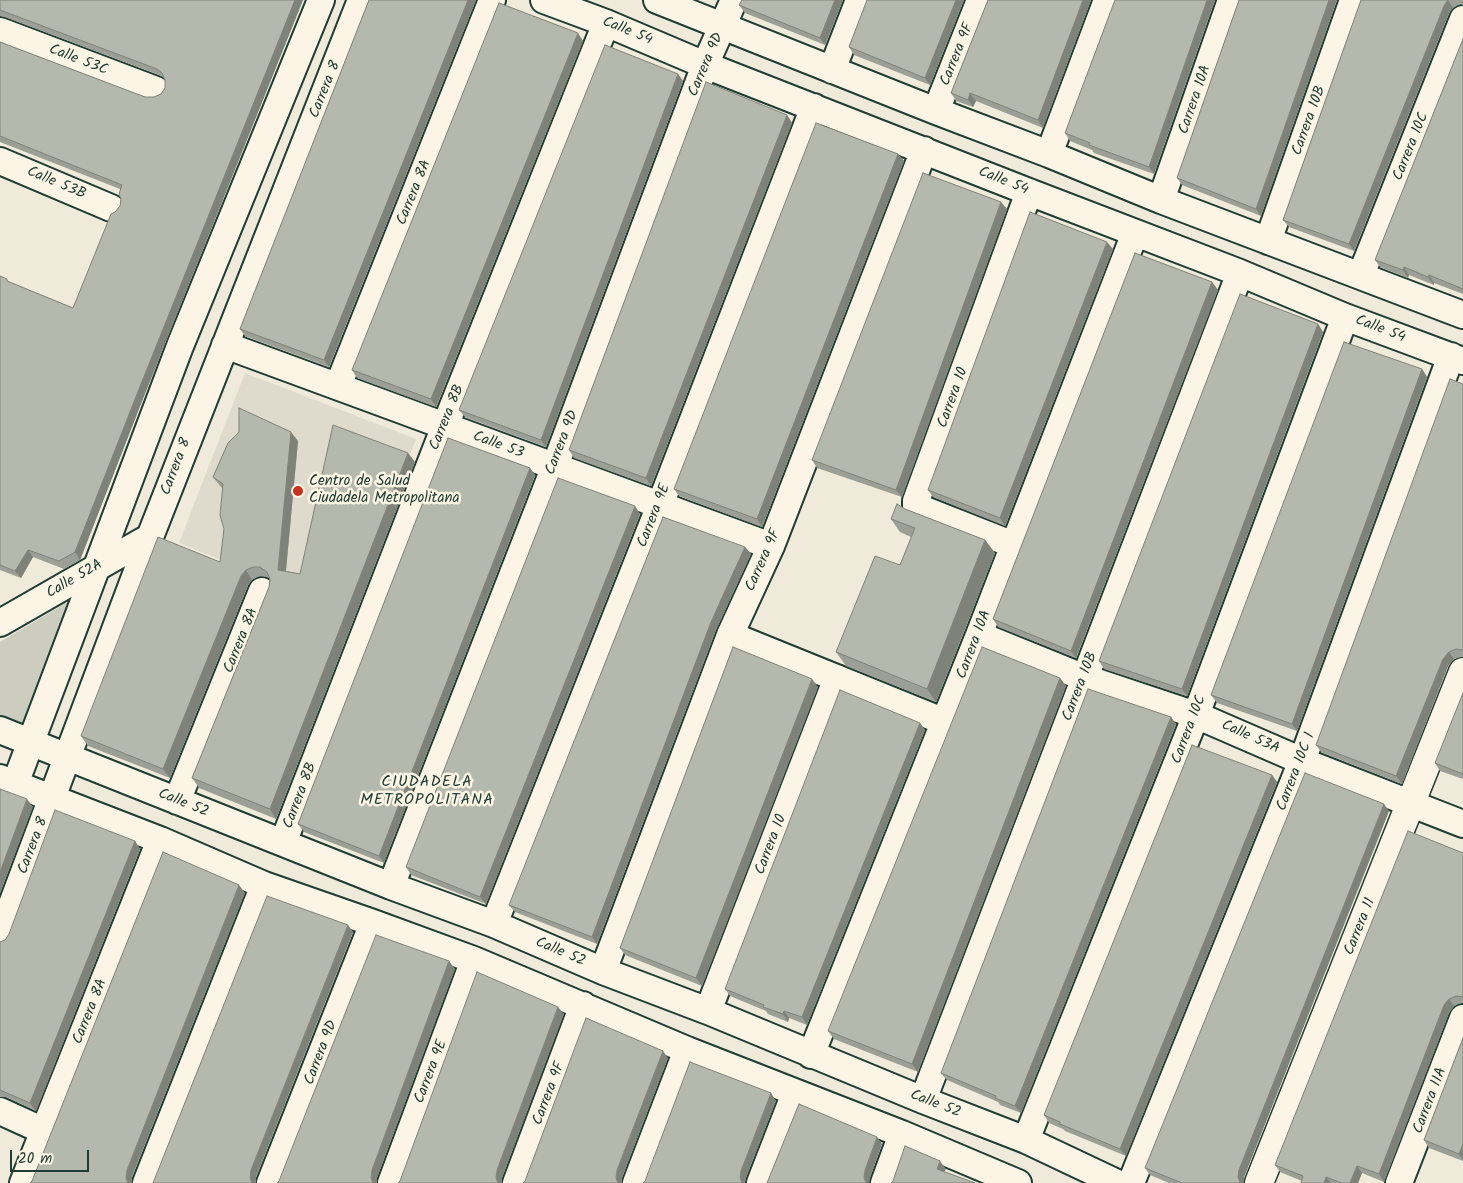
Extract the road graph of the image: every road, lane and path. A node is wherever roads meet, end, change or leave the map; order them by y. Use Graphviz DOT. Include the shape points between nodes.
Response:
graph roads {
  1 [pos="321,0"];
  2 [pos="361,0"];
  3 [pos="492,0"];
  4 [pos="544,0"];
  5 [pos="657,0"];
  6 [pos="734,0"];
  7 [pos="860,0"];
  8 [pos="980,0"];
  9 [pos="1107,0"];
  10 [pos="1231,0"];
  11 [pos="1353,0"];
  12 [pos="1463,19"];
  13 [pos="606,23"];
  14 [pos="723,27"];
  15 [pos="0,31"];
  16 [pos="705,65"];
  17 [pos="832,70"];
  18 [pos="156,90"];
  19 [pos="814,107"];
  20 [pos="936,111"];
  21 [pos="924,150"];
  22 [pos="1049,154"];
  23 [pos="0,161"];
  24 [pos="1029,192"];
  25 [pos="1161,200"];
  26 [pos="112,208"];
  27 [pos="1135,233"];
  28 [pos="1268,241"];
  29 [pos="1240,273"];
  30 [pos="1361,275"];
  31 [pos="1463,315"];
  32 [pos="1345,316"];
  33 [pos="225,345"];
  34 [pos="1457,359"];
  35 [pos="338,386"];
  36 [pos="445,426"];
  37 [pos="555,466"];
  38 [pos="660,505"];
  39 [pos="150,537"];
  40 [pos="1014,545"];
  41 [pos="771,546"];
  42 [pos="98,567"];
  43 [pos="262,592"];
  44 [pos="0,623"];
  45 [pos="730,635"];
  46 [pos="979,635"];
  47 [pos="1463,672"];
  48 [pos="837,678"];
  49 [pos="1084,678"];
  50 [pos="1196,715"];
  51 [pos="945,722"];
  52 [pos="0,730"];
  53 [pos="32,743"];
  54 [pos="68,757"];
  55 [pos="1302,761"];
  56 [pos="8,781"];
  57 [pos="52,798"];
  58 [pos="177,801"];
  59 [pos="1411,803"];
  60 [pos="1463,824"];
  61 [pos="160,840"];
  62 [pos="283,843"];
  63 [pos="264,885"];
  64 [pos="391,886"];
  65 [pos="373,922"];
  66 [pos="494,924"];
  67 [pos="0,936"];
  68 [pos="474,960"];
  69 [pos="603,971"];
  70 [pos="584,1005"];
  71 [pos="708,1011"];
  72 [pos="1463,1018"];
  73 [pos="687,1050"];
  74 [pos="811,1055"];
  75 [pos="795,1093"];
  76 [pos="923,1100"];
  77 [pos="0,1110"];
  78 [pos="44,1130"];
  79 [pos="902,1134"];
  80 [pos="1026,1140"];
  81 [pos="23,1183"];
  82 [pos="146,1183"];
  83 [pos="270,1183"];
  84 [pos="391,1183"];
  85 [pos="516,1183"];
  86 [pos="636,1183"];
  87 [pos="760,1183"];
  88 [pos="884,1183"];
  89 [pos="1018,1183"];
  90 [pos="1117,1183"];
  91 [pos="1131,1183"];
  92 [pos="1259,1183"];
  93 [pos="1400,1183"];
  1 -- 42 [label="street" via="180,346"];
  2 -- 33 [label="street, Carrera 8"];
  3 -- 35 [label="street, Carrera 8A"];
  4 -- 13 [label="street, Calle 54"];
  5 -- 14 [label="street"];
  6 -- 14 [label="street, Carrera 9D"];
  7 -- 17 [label="street"];
  8 -- 20 [label="street, Carrera 9F"];
  9 -- 22 [label="street"];
  10 -- 25 [label="street, Carrera 10A"];
  11 -- 28 [label="street, Carrera 10B"];
  12 -- 30 [label="street, Carrera 10C"];
  13 -- 16 [label="street, Calle 54"];
  13 -- 36 [label="street, Carrera 8B"];
  14 -- 16 [label="street, Carrera 9D"];
  14 -- 17 [label="street"];
  15 -- 18 [label="street, Calle 53C"];
  16 -- 19 [label="street, Calle 54"];
  16 -- 37 [label="street, Carrera 9D"];
  17 -- 20 [label="street"];
  19 -- 21 [label="street, Calle 54"];
  19 -- 38 [label="street, Carrera 9E"];
  20 -- 22 [label="street"];
  21 -- 24 [label="street, Calle 54"];
  21 -- 41 [label="street, Carrera 9F"];
  22 -- 25 [label="street"];
  23 -- 26 [label="street, Calle 53B"];
  24 -- 27 [label="street, Calle 54"];
  24 -- 40 [label="street, Carrera 10" via="916,501 920,508"];
  25 -- 28 [label="street"];
  27 -- 29 [label="street, Calle 54"];
  27 -- 40 [label="street, Carrera 10A"];
  28 -- 30 [label="street"];
  29 -- 32 [label="street, Calle 54"];
  29 -- 49 [label="street, Carrera 10B"];
  30 -- 31 [label="street"];
  32 -- 34 [label="street, Calle 54"];
  32 -- 50 [label="street, Carrera 10C"];
  33 -- 35 [label="street, Calle 53"];
  33 -- 39 [label="street, Carrera 8"];
  34 -- 55 [label="street, Carrera 10C 1"];
  35 -- 36 [label="street, Calle 53"];
  36 -- 37 [label="street, Calle 53"];
  36 -- 62 [label="street, Carrera 8B"];
  37 -- 38 [label="street, Calle 53"];
  37 -- 64 [label="street, Carrera 9D"];
  38 -- 41 [label="street, Calle 53"];
  38 -- 66 [label="street, Carrera 9E"];
  39 -- 42 [label="street, Calle 52A"];
  39 -- 54 [label="street, Carrera 8"];
  40 -- 46 [label="street, Carrera 10A"];
  41 -- 45 [label="street, Carrera 9F"];
  42 -- 44 [label="street, Calle 52A"];
  42 -- 53 [label="street"];
  43 -- 58 [label="street, Carrera 8A"];
  45 -- 48 [label="street"];
  45 -- 69 [label="street, Carrera 9F"];
  46 -- 49 [label="street, Calle 53A"];
  46 -- 51 [label="street, Carrera 10A"];
  47 -- 59 [label="main road, Carrera 11"];
  48 -- 51 [label="street"];
  48 -- 71 [label="street, Carrera 10"];
  49 -- 50 [label="street, Calle 53A"];
  49 -- 76 [label="street, Carrera 10B"];
  50 -- 55 [label="street, Calle 53A"];
  50 -- 80 [label="street, Carrera 10C"];
  51 -- 74 [label="street, Carrera 10A"];
  52 -- 53 [label="street, Calle 52"];
  53 -- 54 [label="street, Calle 52"];
  53 -- 56 [label="street"];
  54 -- 57 [label="street, Carrera 8"];
  54 -- 58 [label="street, Calle 52"];
  55 -- 59 [label="street, Calle 53A"];
  55 -- 91 [label="street, Carrera 10C 1"];
  56 -- 57 [label="street"];
  57 -- 61 [label="street"];
  57 -- 67 [label="street, Carrera 8"];
  58 -- 62 [label="street, Calle 52"];
  59 -- 60 [label="street, Calle 53A"];
  59 -- 92 [label="main road, Carrera 11"];
  61 -- 63 [label="street"];
  61 -- 78 [label="street, Carrera 8A"];
  62 -- 64 [label="street, Calle 52"];
  63 -- 65 [label="street"];
  63 -- 82 [label="street"];
  64 -- 66 [label="street, Calle 52"];
  65 -- 68 [label="street"];
  65 -- 83 [label="street, Carrera 9D"];
  66 -- 69 [label="street, Calle 52"];
  68 -- 70 [label="street"];
  68 -- 84 [label="street, Carrera 9E"];
  69 -- 71 [label="street, Calle 52"];
  70 -- 73 [label="street"];
  70 -- 85 [label="street, Carrera 9F"];
  71 -- 74 [label="street, Calle 52"];
  72 -- 93 [label="street, Carrera 11A"];
  73 -- 75 [label="street"];
  73 -- 86 [label="street"];
  74 -- 76 [label="street, Calle 52"];
  75 -- 79 [label="street"];
  75 -- 87 [label="street"];
  76 -- 80 [label="street, Calle 52"];
  77 -- 78 [label="street"];
  78 -- 81 [label="street, Carrera 8A"];
  79 -- 88 [label="street"];
  79 -- 89 [label="street"];
  80 -- 90 [label="street, Calle 52"];
}
